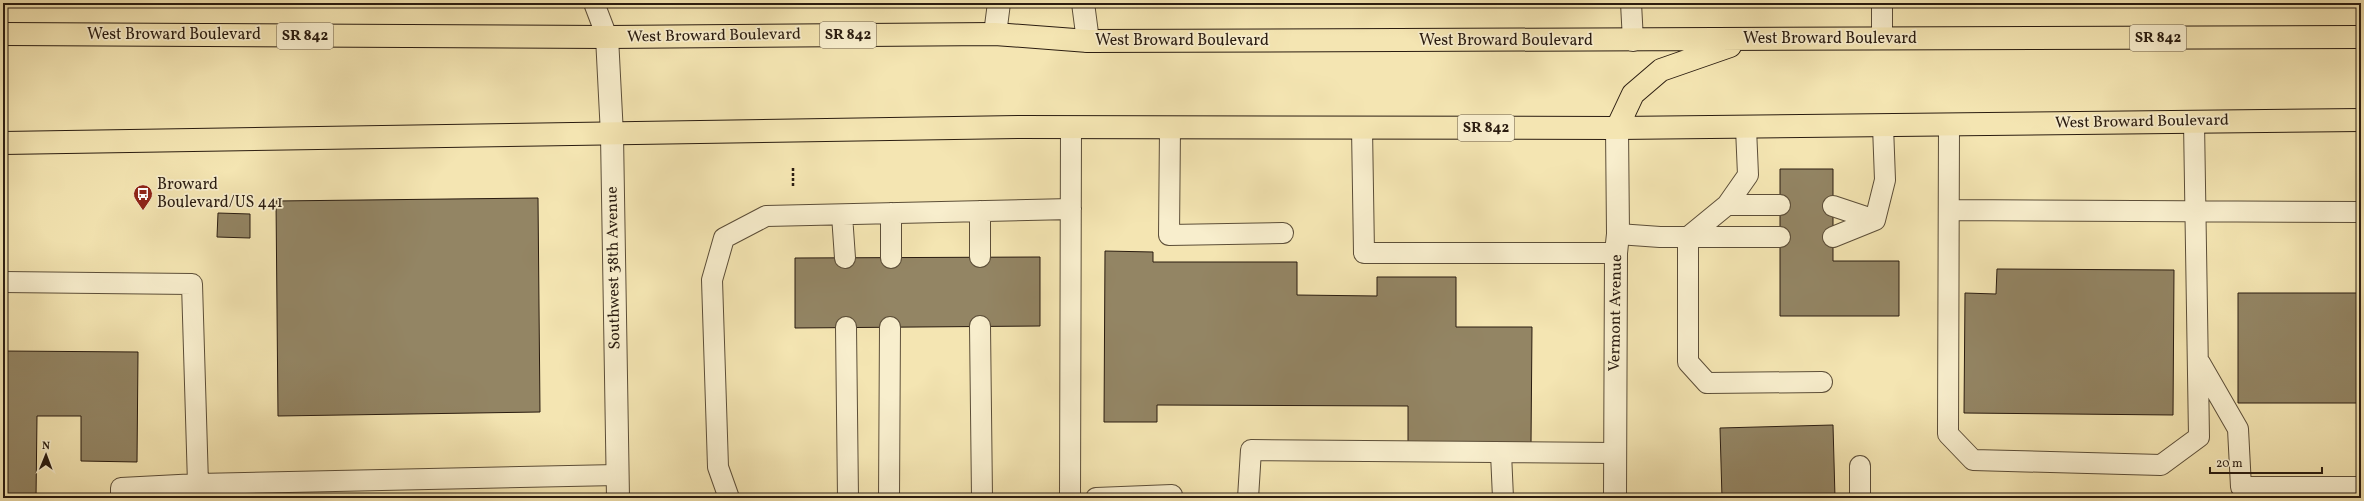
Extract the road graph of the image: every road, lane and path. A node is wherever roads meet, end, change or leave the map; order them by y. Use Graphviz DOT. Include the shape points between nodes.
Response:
graph roads {
  1 [pos="594,3"];
  2 [pos="999,3"];
  3 [pos="1083,3"];
  4 [pos="1631,3"];
  5 [pos="1882,3"];
  6 [pos="3,34"];
  7 [pos="995,34"];
  8 [pos="607,37"];
  9 [pos="2361,37"];
  10 [pos="1882,39"];
  11 [pos="1748,40"];
  12 [pos="1633,41"];
  13 [pos="1088,42"];
  14 [pos="2361,120"];
  15 [pos="2194,122"];
  16 [pos="1949,125"];
  17 [pos="1883,126"];
  18 [pos="1071,127"];
  19 [pos="1170,128"];
  20 [pos="1362,128"];
  21 [pos="1617,128"];
  22 [pos="1746,128"];
  23 [pos="612,135"];
  24 [pos="3,143"];
  25 [pos="1727,205"];
  26 [pos="1833,206"];
  27 [pos="1071,209"];
  28 [pos="1949,210"];
  29 [pos="980,211"];
  30 [pos="2197,212"];
  31 [pos="2361,212"];
  32 [pos="842,214"];
  33 [pos="890,214"];
  34 [pos="1875,220"];
  35 [pos="1283,233"];
  36 [pos="1688,237"];
  37 [pos="1833,237"];
  38 [pos="1617,244"];
  39 [pos="980,257"];
  40 [pos="845,258"];
  41 [pos="891,258"];
  42 [pos="3,282"];
  43 [pos="980,326"];
  44 [pos="846,327"];
  45 [pos="890,327"];
  46 [pos="2199,361"];
  47 [pos="1822,382"];
  48 [pos="1501,452"];
  49 [pos="1615,453"];
  50 [pos="1860,466"];
  51 [pos="618,475"];
  52 [pos="198,484"];
  53 [pos="2361,487"];
  54 [pos="225,491"];
  55 [pos="1172,495"];
  56 [pos="121,498"];
  57 [pos="618,498"];
  58 [pos="729,498"];
  59 [pos="848,498"];
  60 [pos="889,498"];
  61 [pos="982,498"];
  62 [pos="1070,498"];
  63 [pos="1096,498"];
  64 [pos="1248,498"];
  65 [pos="1503,498"];
  66 [pos="1615,498"];
  67 [pos="1860,498"];
  1 -- 8 [label="lane"];
  2 -- 7 [label="street"];
  3 -- 13 [label="street"];
  4 -- 12 [label="lane"];
  5 -- 10 [label="lane"];
  6 -- 8 [label="main road, West Broward Boulevard / SR 842"];
  7 -- 8 [label="main road, West Broward Boulevard / SR 842"];
  7 -- 13 [label="main road, West Broward Boulevard / SR 842"];
  8 -- 23 [label="street, Southwest 38th Avenue"];
  9 -- 10 [label="main road, West Broward Boulevard / SR 842"];
  10 -- 11 [label="main road, West Broward Boulevard / SR 842"];
  11 -- 12 [label="main road, West Broward Boulevard / SR 842"];
  11 -- 21 [label="main road" via="1662,70 1633,94"];
  12 -- 13 [label="main road, West Broward Boulevard / SR 842"];
  14 -- 15 [label="main road, West Broward Boulevard / SR 842"];
  15 -- 16 [label="main road, West Broward Boulevard / SR 842"];
  15 -- 30 [label="lane"];
  16 -- 17 [label="main road, West Broward Boulevard / SR 842"];
  16 -- 28 [label="lane"];
  17 -- 22 [label="main road, West Broward Boulevard / SR 842"];
  17 -- 34 [label="lane" via="1885,180"];
  18 -- 19 [label="main road, West Broward Boulevard / SR 842"];
  18 -- 23 [label="main road, West Broward Boulevard / SR 842"];
  18 -- 27 [label="lane"];
  19 -- 20 [label="main road, West Broward Boulevard / SR 842"];
  19 -- 35 [label="lane" via="1169,234"];
  20 -- 21 [label="main road, West Broward Boulevard / SR 842"];
  20 -- 38 [label="lane" via="1364,253"];
  21 -- 22 [label="main road, West Broward Boulevard / SR 842"];
  21 -- 38 [label="street, Vermont Avenue"];
  22 -- 25 [label="lane" via="1748,175"];
  23 -- 24 [label="main road, West Broward Boulevard / SR 842"];
  23 -- 51 [label="street, Southwest 38th Avenue"];
  25 -- 36 [label="lane"];
  25 -- 36 [label="lane" via="1771,206 1771,237"];
  26 -- 34 [label="lane"];
  27 -- 29 [label="lane"];
  27 -- 62 [label="lane"];
  28 -- 30 [label="lane"];
  28 -- 46 [label="lane" via="1948,434 1973,460 2161,465 2199,437"];
  29 -- 33 [label="lane"];
  29 -- 39 [label="lane"];
  30 -- 31 [label="lane"];
  30 -- 46 [label="lane"];
  32 -- 33 [label="lane"];
  32 -- 40 [label="lane"];
  32 -- 58 [label="lane" via="766,216 724,238 712,280 718,467"];
  33 -- 41 [label="lane"];
  34 -- 37 [label="lane"];
  36 -- 38 [label="lane"];
  36 -- 47 [label="lane" via="1688,362 1707,383"];
  38 -- 49 [label="street, Vermont Avenue"];
  42 -- 52 [label="lane" via="192,284"];
  43 -- 61 [label="lane"];
  44 -- 59 [label="lane"];
  45 -- 60 [label="lane"];
  46 -- 53 [label="lane" via="2238,429 2241,487"];
  48 -- 49 [label="lane"];
  48 -- 64 [label="lane" via="1251,450"];
  48 -- 65 [label="lane"];
  49 -- 66 [label="street, Vermont Avenue"];
  50 -- 67 [label="lane"];
  51 -- 54 [label="lane"];
  51 -- 57 [label="street, Southwest 38th Avenue"];
  52 -- 54 [label="lane"];
  52 -- 56 [label="lane" via="121,488"];
  55 -- 63 [label="lane"];
}
